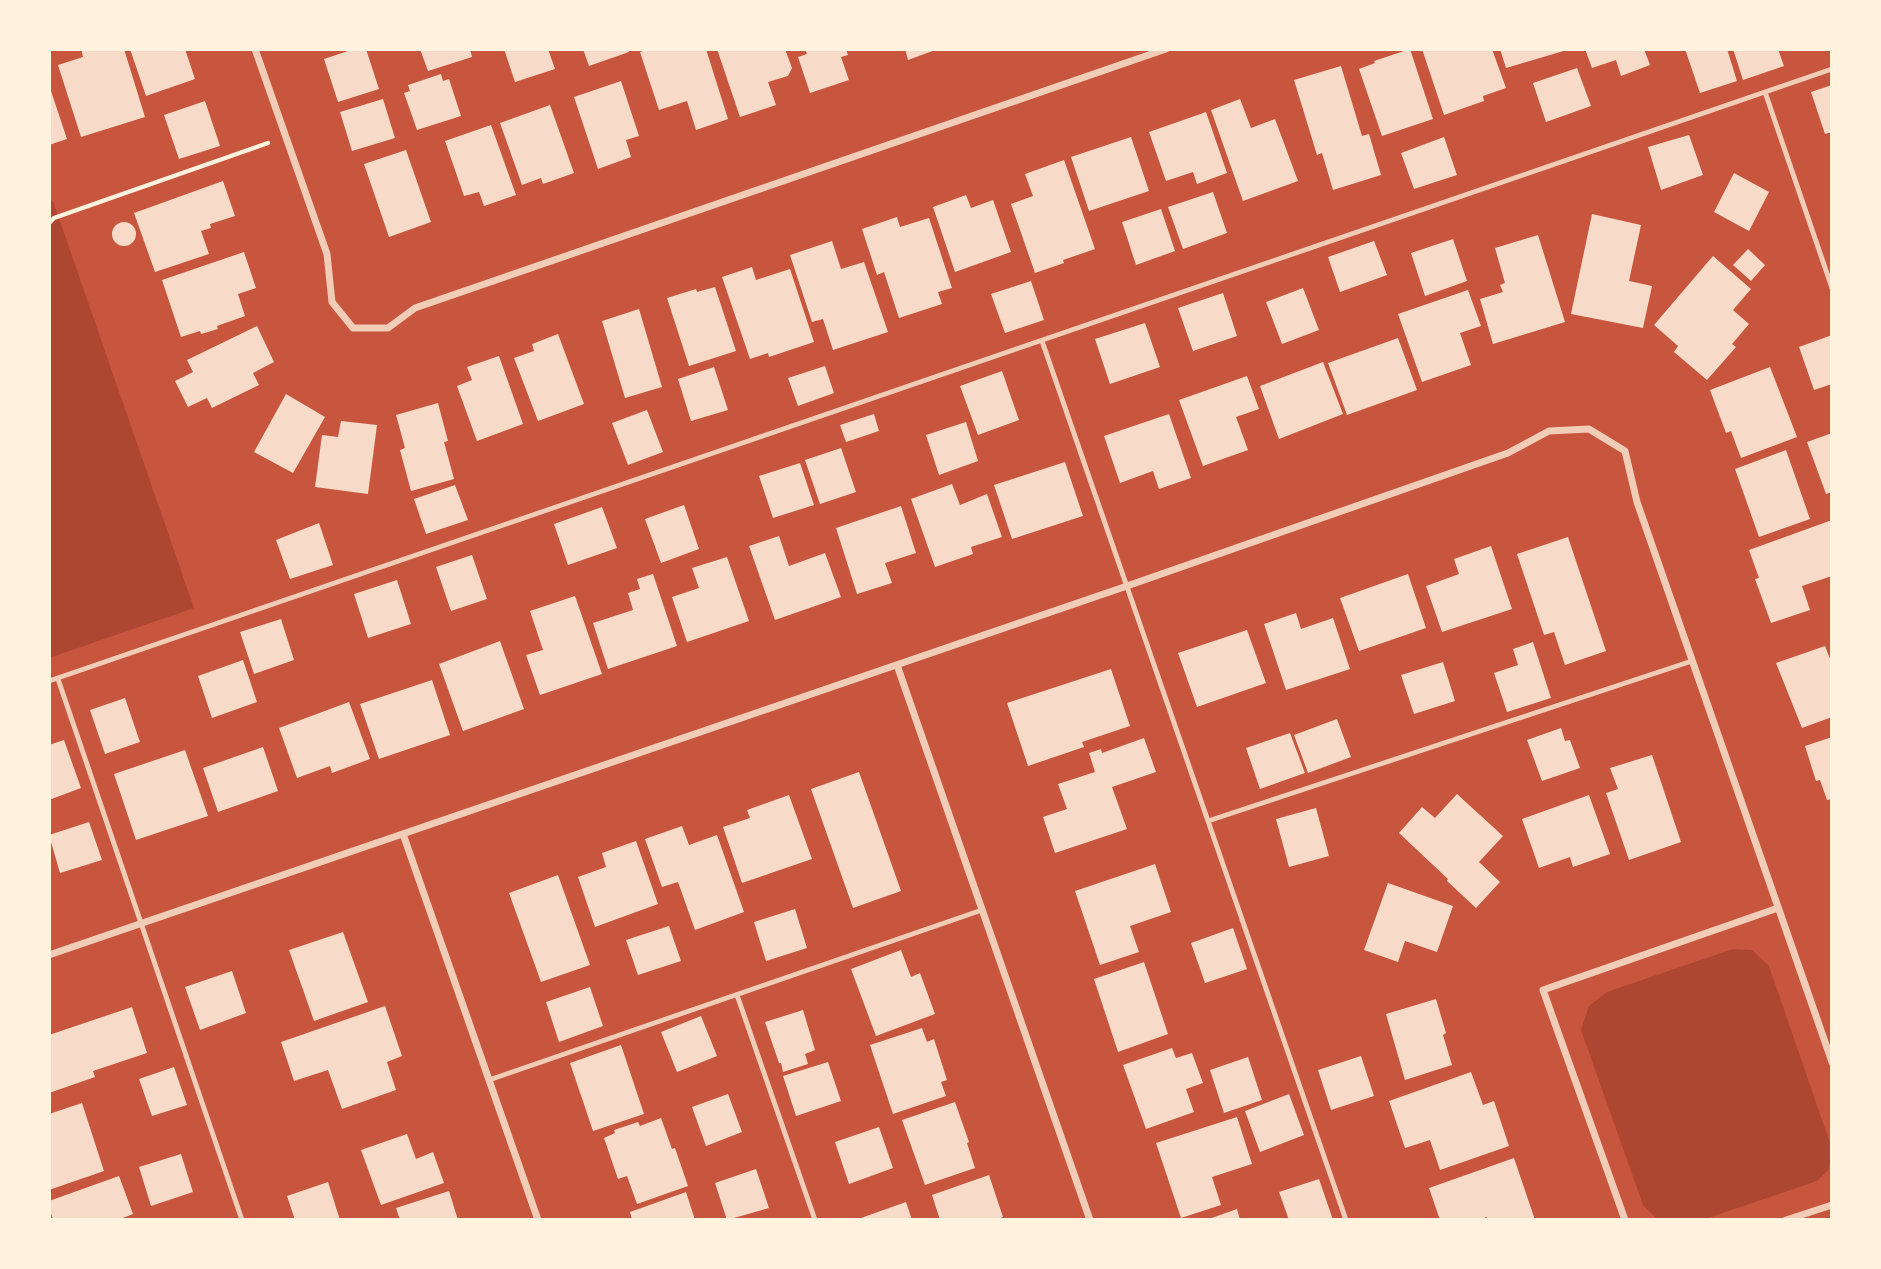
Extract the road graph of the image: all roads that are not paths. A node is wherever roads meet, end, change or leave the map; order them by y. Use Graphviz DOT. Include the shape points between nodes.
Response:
graph roads {
  1 [pos="255,49"];
  2 [pos="1166,49"];
  3 [pos="1832,69"];
  4 [pos="1765,92"];
  5 [pos="1832,288"];
  6 [pos="1042,341"];
  7 [pos="1127,586"];
  8 [pos="1692,662"];
  9 [pos="897,665"];
  10 [pos="58,678"];
  11 [pos="49,681"];
  12 [pos="1208,821"];
  13 [pos="403,834"];
  14 [pos="1778,908"];
  15 [pos="982,910"];
  16 [pos="141,923"];
  17 [pos="49,955"];
  18 [pos="737,995"];
  19 [pos="1832,1062"];
  20 [pos="489,1080"];
  21 [pos="1832,1205"];
  22 [pos="242,1220"];
  23 [pos="538,1220"];
  24 [pos="815,1220"];
  25 [pos="1090,1220"];
  26 [pos="1346,1220"];
  27 [pos="1625,1220"];
  28 [pos="1786,1220"];
  1 -- 2 [label="street" via="327,254 332,302 353,328 388,328 415,308"];
  3 -- 4 [label="lane"];
  4 -- 5 [label="lane"];
  4 -- 6 [label="lane"];
  6 -- 7 [label="lane"];
  6 -- 10 [label="lane"];
  7 -- 8 [label="street" via="1508,453 1549,431 1589,429 1625,451 1637,502"];
  7 -- 9 [label="street"];
  7 -- 12 [label="lane"];
  8 -- 12 [label="lane"];
  8 -- 14 [label="street"];
  9 -- 13 [label="street"];
  9 -- 15 [label="street"];
  10 -- 11 [label="lane"];
  10 -- 16 [label="lane"];
  12 -- 26 [label="lane"];
  13 -- 16 [label="street"];
  13 -- 20 [label="street"];
  14 -- 19 [label="street"];
  14 -- 27 [label="street" via="1543,990"];
  15 -- 18 [label="lane"];
  15 -- 25 [label="street"];
  16 -- 17 [label="street"];
  16 -- 22 [label="lane"];
  18 -- 20 [label="lane"];
  18 -- 24 [label="lane"];
  20 -- 23 [label="street"];
  21 -- 28 [label="street"];
}
